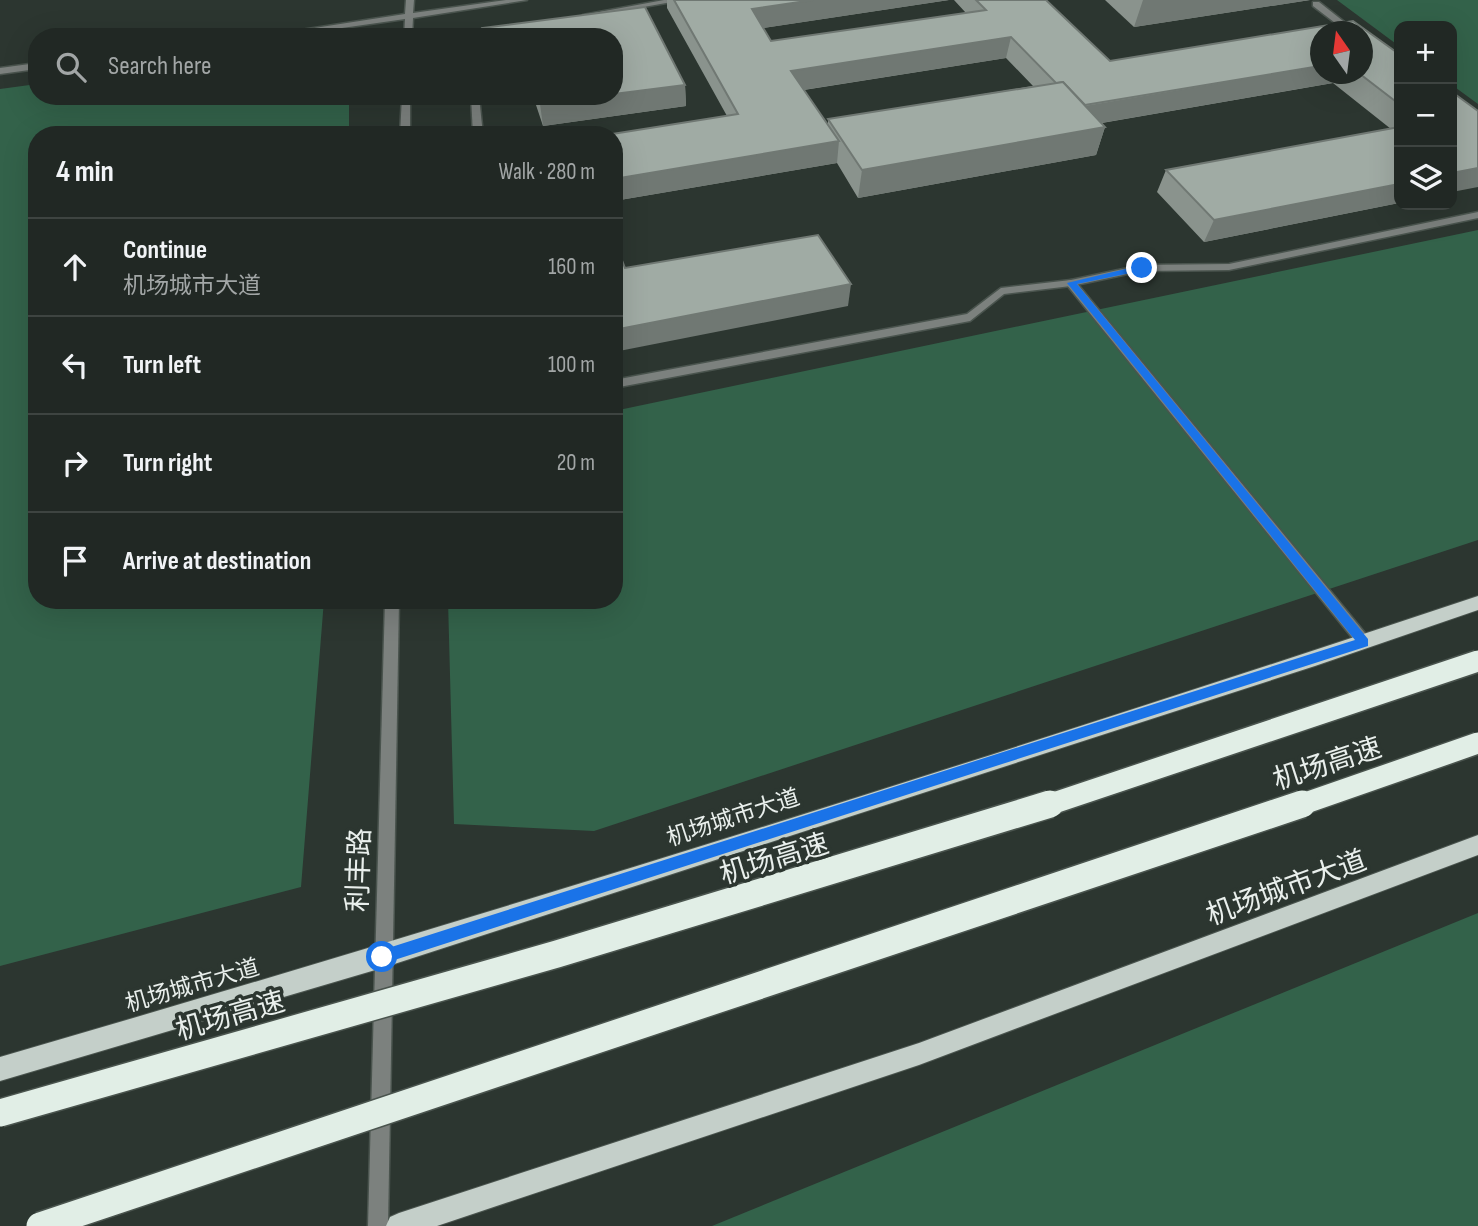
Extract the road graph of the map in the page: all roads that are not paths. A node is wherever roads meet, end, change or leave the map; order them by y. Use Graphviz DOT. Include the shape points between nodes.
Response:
graph roads {
  1 [pos="410,0"];
  2 [pos="523,0"];
  3 [pos="679,0"];
  4 [pos="1316,4"];
  5 [pos="575,17"];
  6 [pos="408,18"];
  7 [pos="1338,21"];
  8 [pos="330,28"];
  9 [pos="408,28"];
  10 [pos="28,67"];
  11 [pos="0,71"];
  12 [pos="406,105"];
  13 [pos="476,105"];
  14 [pos="405,126"];
  15 [pos="477,126"];
  16 [pos="1478,215"];
  17 [pos="1071,283"];
  18 [pos="623,382"];
  19 [pos="1478,603"];
  20 [pos="392,609"];
  21 [pos="1364,642"];
  22 [pos="1478,661"];
  23 [pos="1478,743"];
  24 [pos="1478,845"];
  25 [pos="382,957"];
  26 [pos="0,1069"];
  27 [pos="0,1113"];
  28 [pos="40,1226"];
  29 [pos="378,1226"];
  30 [pos="399,1226"];
  1 -- 6 [label="street"];
  2 -- 6 [label="street"];
  3 -- 5 [label="street"];
  4 -- 7 [label="street"];
  6 -- 8 [label="street"];
  6 -- 9 [label="street"];
  10 -- 11 [label="street"];
  12 -- 14 [label="street"];
  13 -- 15 [label="street"];
  16 -- 17 [label="street" via="1229,267 1142,268"];
  17 -- 18 [label="street" via="1001,291 970,317"];
  17 -- 21 [label="street"];
  19 -- 21 [label="main road, 机场城市大道"];
  20 -- 25 [label="street, 利丰路"];
  21 -- 25 [label="main road, 机场城市大道"];
  22 -- 27 [label="highway, 机场高速, bridge" via="758,897"];
  23 -- 28 [label="highway, 机场高速, bridge"];
  24 -- 30 [label="main road, 机场城市大道" via="919,1054"];
  25 -- 26 [label="main road, 机场城市大道"];
  25 -- 29 [label="street, 利丰路"];
}
